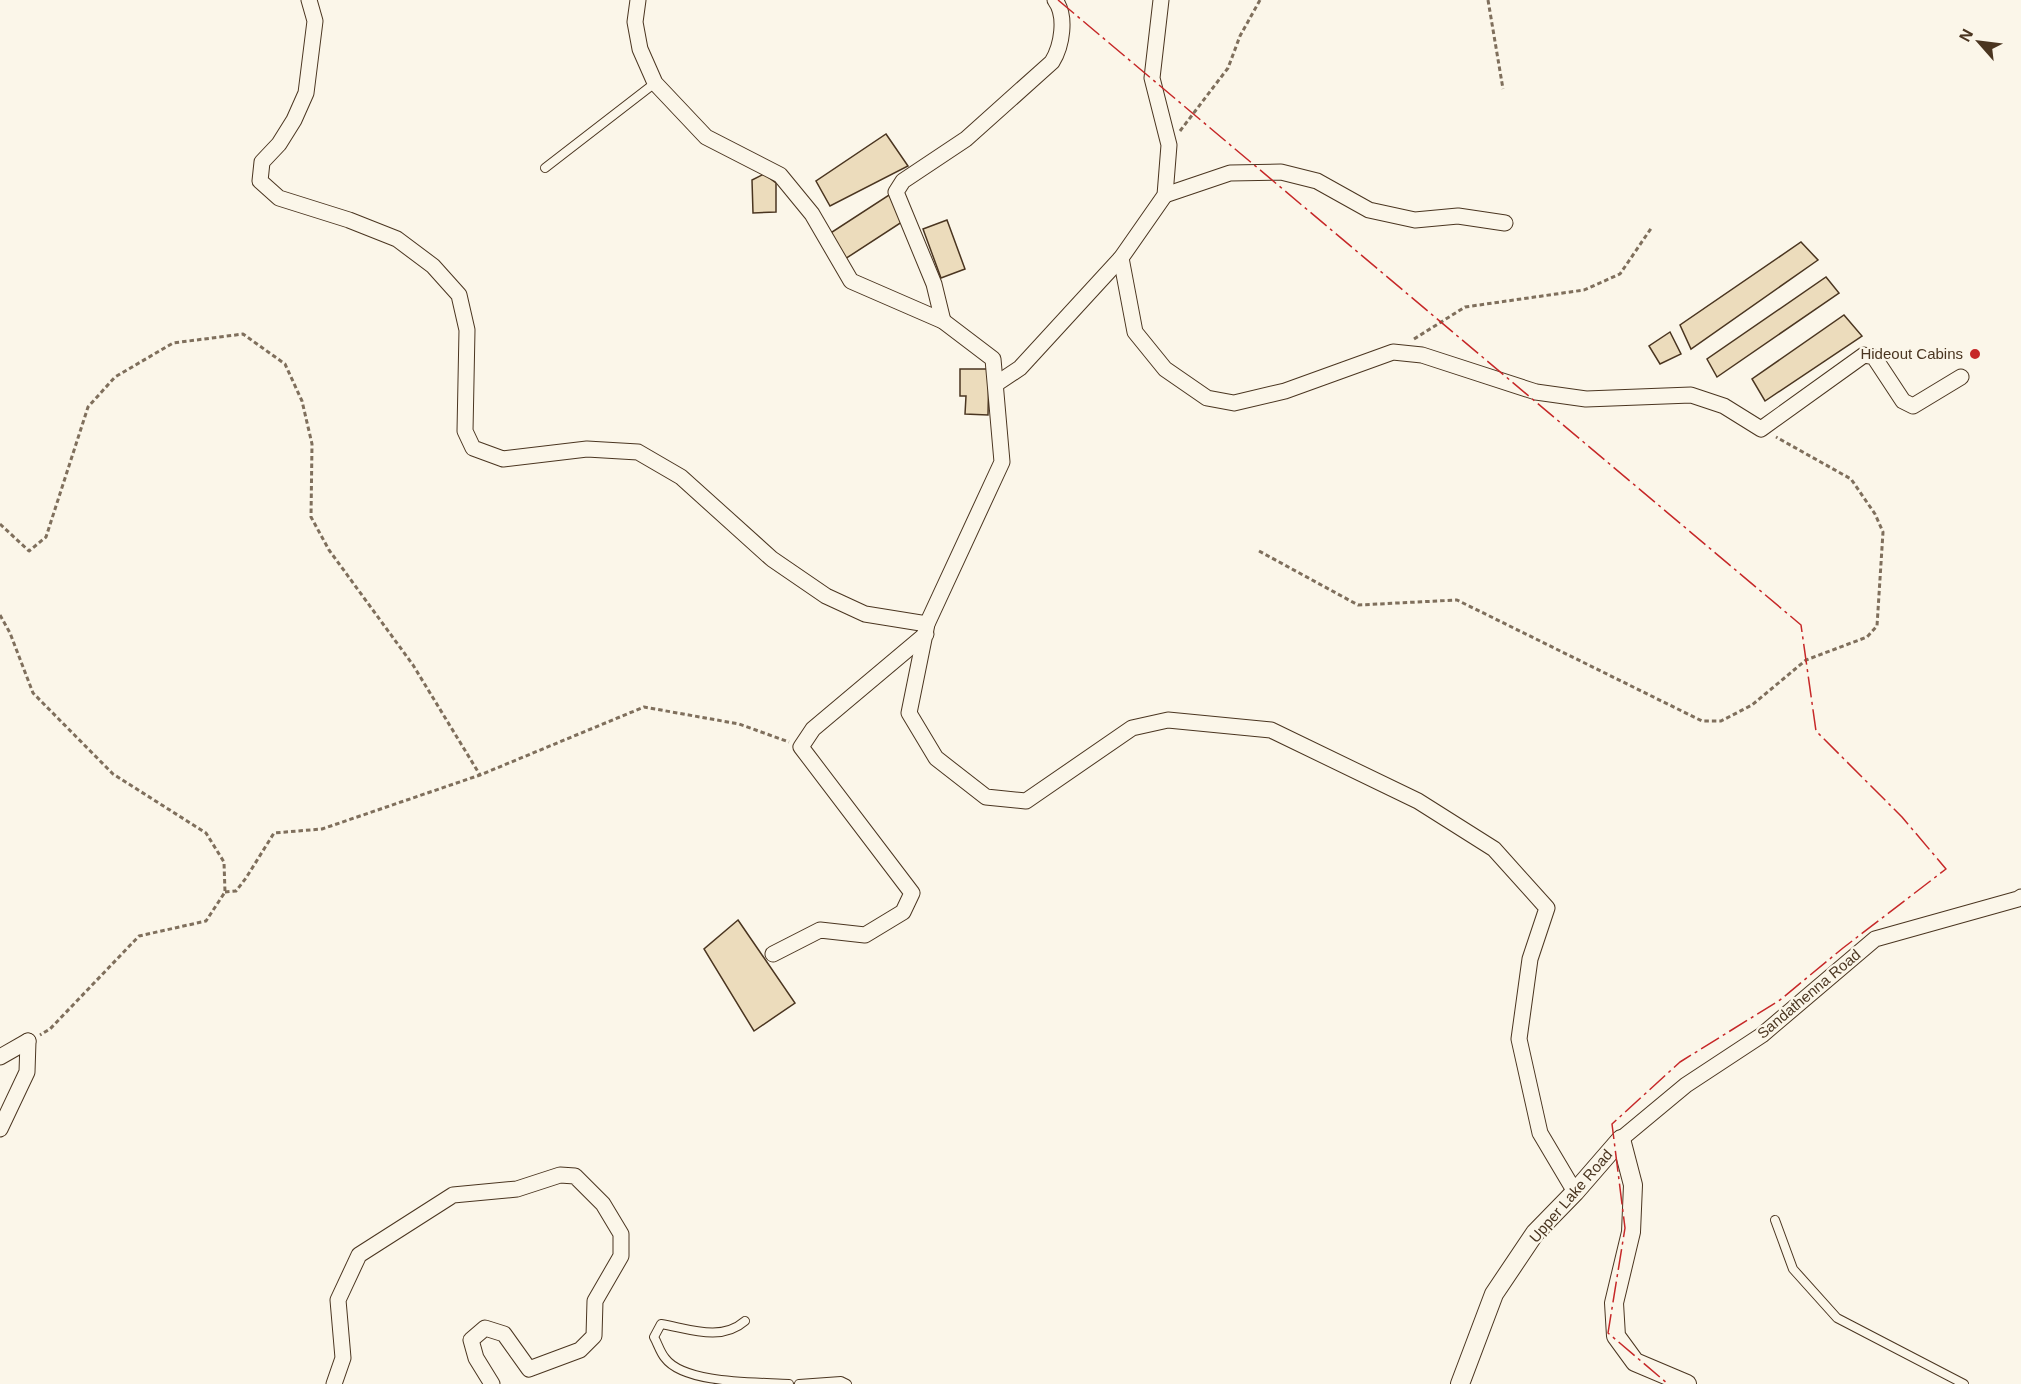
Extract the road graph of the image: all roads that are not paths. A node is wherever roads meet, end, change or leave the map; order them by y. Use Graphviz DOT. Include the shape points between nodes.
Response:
graph roads {
  1 [pos="309,0"];
  2 [pos="638,0"];
  3 [pos="1055,0"];
  4 [pos="1161,0"];
  5 [pos="655,83"];
  6 [pos="545,168"];
  7 [pos="1165,195"];
  8 [pos="1505,223"];
  9 [pos="1121,258"];
  10 [pos="943,321"];
  11 [pos="1961,377"];
  12 [pos="996,384"];
  13 [pos="926,629"];
  14 [pos="2021,897"];
  15 [pos="773,954"];
  16 [pos="0,1057"];
  17 [pos="0,1129"];
  18 [pos="1621,1139"];
  19 [pos="1575,1192"];
  20 [pos="1775,1220"];
  21 [pos="745,1321"];
  22 [pos="334,1384"];
  23 [pos="492,1384"];
  24 [pos="789,1384"];
  25 [pos="799,1384"];
  26 [pos="847,1384"];
  27 [pos="1460,1384"];
  28 [pos="1687,1384"];
  29 [pos="1964,1384"];
  1 -- 13 [label="street" via="315,21 306,93 279,144 262,162 260,181 279,198 397,239 433,266 459,295 467,330 465,431 473,448 503,459 587,449 638,452 681,477 772,559 826,596 865,614"];
  2 -- 5 [label="street" via="634,22 640,49"];
  3 -- 10 [label="street" via="1062,23 1059,51 1052,62 966,139 903,181 896,192 934,284"];
  4 -- 7 [label="street" via="1152,78 1169,145"];
  5 -- 6 [label="lane"];
  5 -- 10 [label="street" via="706,136 780,175 812,214 851,281"];
  7 -- 8 [label="street" via="1230,173 1281,172 1317,181 1369,210 1414,220 1458,216"];
  7 -- 9 [label="street"];
  9 -- 11 [label="street" via="1135,332 1165,369 1207,398 1234,402 1285,391 1393,352 1422,355 1536,392 1586,399 1691,395 1724,406 1761,429 1864,355 1874,357 1903,401 1913,406"];
  9 -- 12 [label="street" via="1020,368"];
  10 -- 12 [label="street" via="993,359"];
  12 -- 13 [label="street" via="1002,462"];
  13 -- 15 [label="street" via="813,729 801,747 912,893 903,912 866,935 820,930"];
  13 -- 19 [label="street" via="909,713 936,758 986,797 1026,801 1132,728 1168,720 1271,730 1418,801 1494,849 1547,908 1530,959 1519,1039 1540,1133"];
  14 -- 18 [label="street, Sandathenna Road" via="1875,939 1762,1035 1686,1085"];
  16 -- 17 [label="street" via="28,1041 27,1072"];
  18 -- 19 [label="street, Upper Lake Road"];
  18 -- 28 [label="street, Upper Lake Road" via="1633,1185 1631,1232 1614,1303 1617,1336 1635,1362"];
  19 -- 27 [label="street, Upper Lake Road" via="1535,1233 1494,1294"];
  20 -- 29 [label="lane" via="1793,1269 1837,1318"];
  21 -- 24 [label="lane" via="735,1329 717,1334 661,1324 654,1337 665,1360 684,1374 699,1379"];
  22 -- 23 [label="street" via="343,1358 338,1300 359,1255 453,1195 517,1190 560,1175 575,1176 603,1204 621,1234 621,1256 595,1301 594,1336 580,1350 529,1369 504,1334 485,1328 471,1340 476,1358"];
  25 -- 26 [label="lane"];
}
